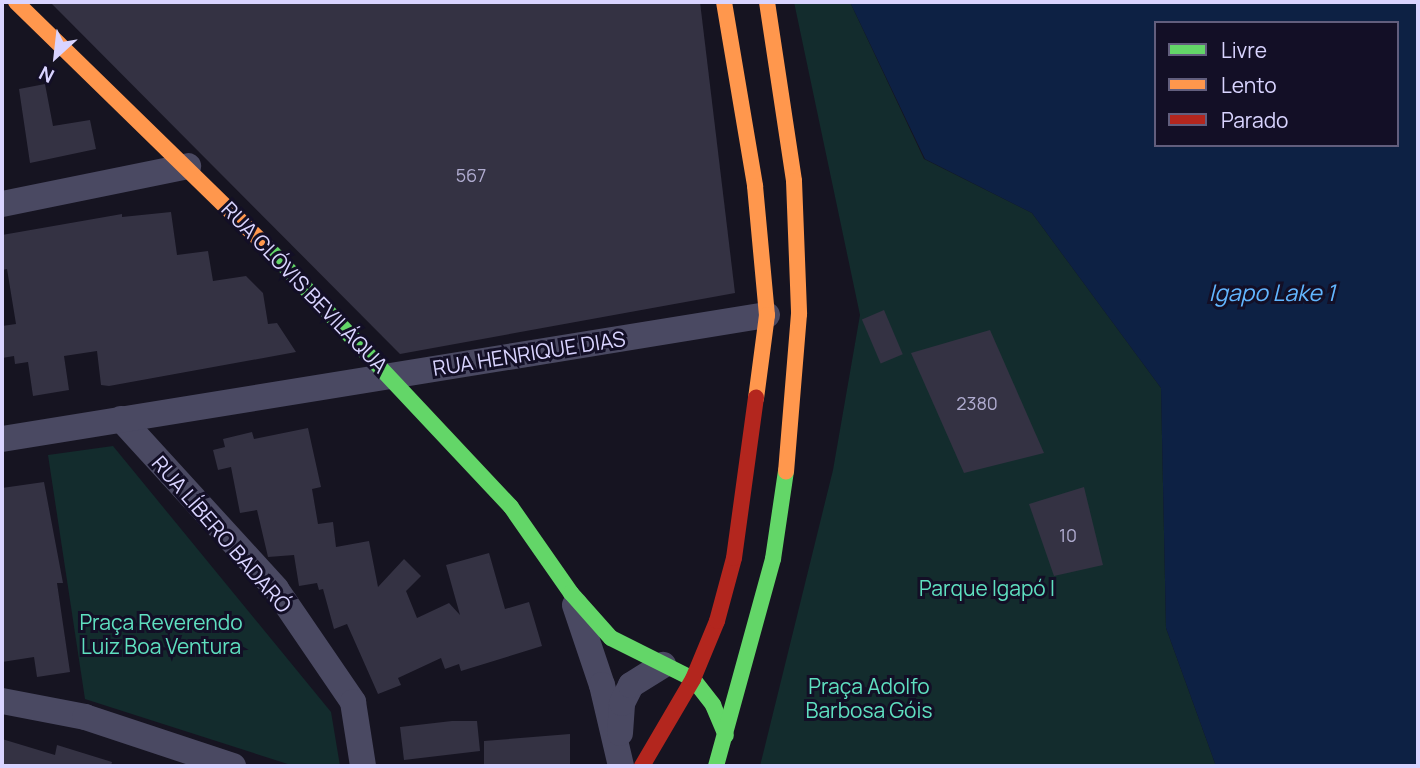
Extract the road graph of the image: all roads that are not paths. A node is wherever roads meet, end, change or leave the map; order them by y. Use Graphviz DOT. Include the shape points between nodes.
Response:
graph roads {
  1 [pos="16,2"];
  2 [pos="724,2"];
  3 [pos="766,2"];
  4 [pos="188,166"];
  5 [pos="2,204"];
  6 [pos="767,315"];
  7 [pos="391,375"];
  8 [pos="121,419"];
  9 [pos="2,439"];
  10 [pos="571,593"];
  11 [pos="717,621"];
  12 [pos="674,656"];
  13 [pos="692,679"];
  14 [pos="2,701"];
  15 [pos="726,736"];
  16 [pos="619,758"];
  17 [pos="233,766"];
  18 [pos="363,766"];
  19 [pos="642,766"];
  20 [pos="716,766"];
  1 -- 4 [label="main road, RUA CLÓVIS BEVILÁQUA"];
  2 -- 6 [label="main road" via="755,186"];
  3 -- 15 [label="main road" via="794,181 799,314 789,453 773,559"];
  4 -- 5 [label="street"];
  4 -- 7 [label="main road, RUA CLÓVIS BEVILÁQUA"];
  6 -- 7 [label="street, RUA HENRIQUE DIAS"];
  6 -- 11 [label="main road" via="734,558"];
  7 -- 8 [label="street, RUA HENRIQUE DIAS"];
  7 -- 10 [label="main road, RUA CLÓVIS BEVILÁQUA" via="511,507"];
  8 -- 9 [label="street, RUA HENRIQUE DIAS"];
  8 -- 18 [label="street, RUA LÍBERO BADARÓ" via="276,589 353,702"];
  10 -- 12 [label="main road, RUA CLÓVIS BEVILÁQUA" via="611,638"];
  10 -- 16 [label="street, RUA CLÓVIS BEVILÁQUA"];
  11 -- 12 [label="main road"];
  11 -- 13 [label="main road"];
  12 -- 13 [label="main road, RUA CLÓVIS BEVILÁQUA"];
  12 -- 16 [label="street" via="631,685 622,703"];
  13 -- 15 [label="main road" via="713,705"];
  13 -- 19 [label="main road"];
  14 -- 17 [label="street" via="85,717"];
  15 -- 20 [label="main road"];
}
